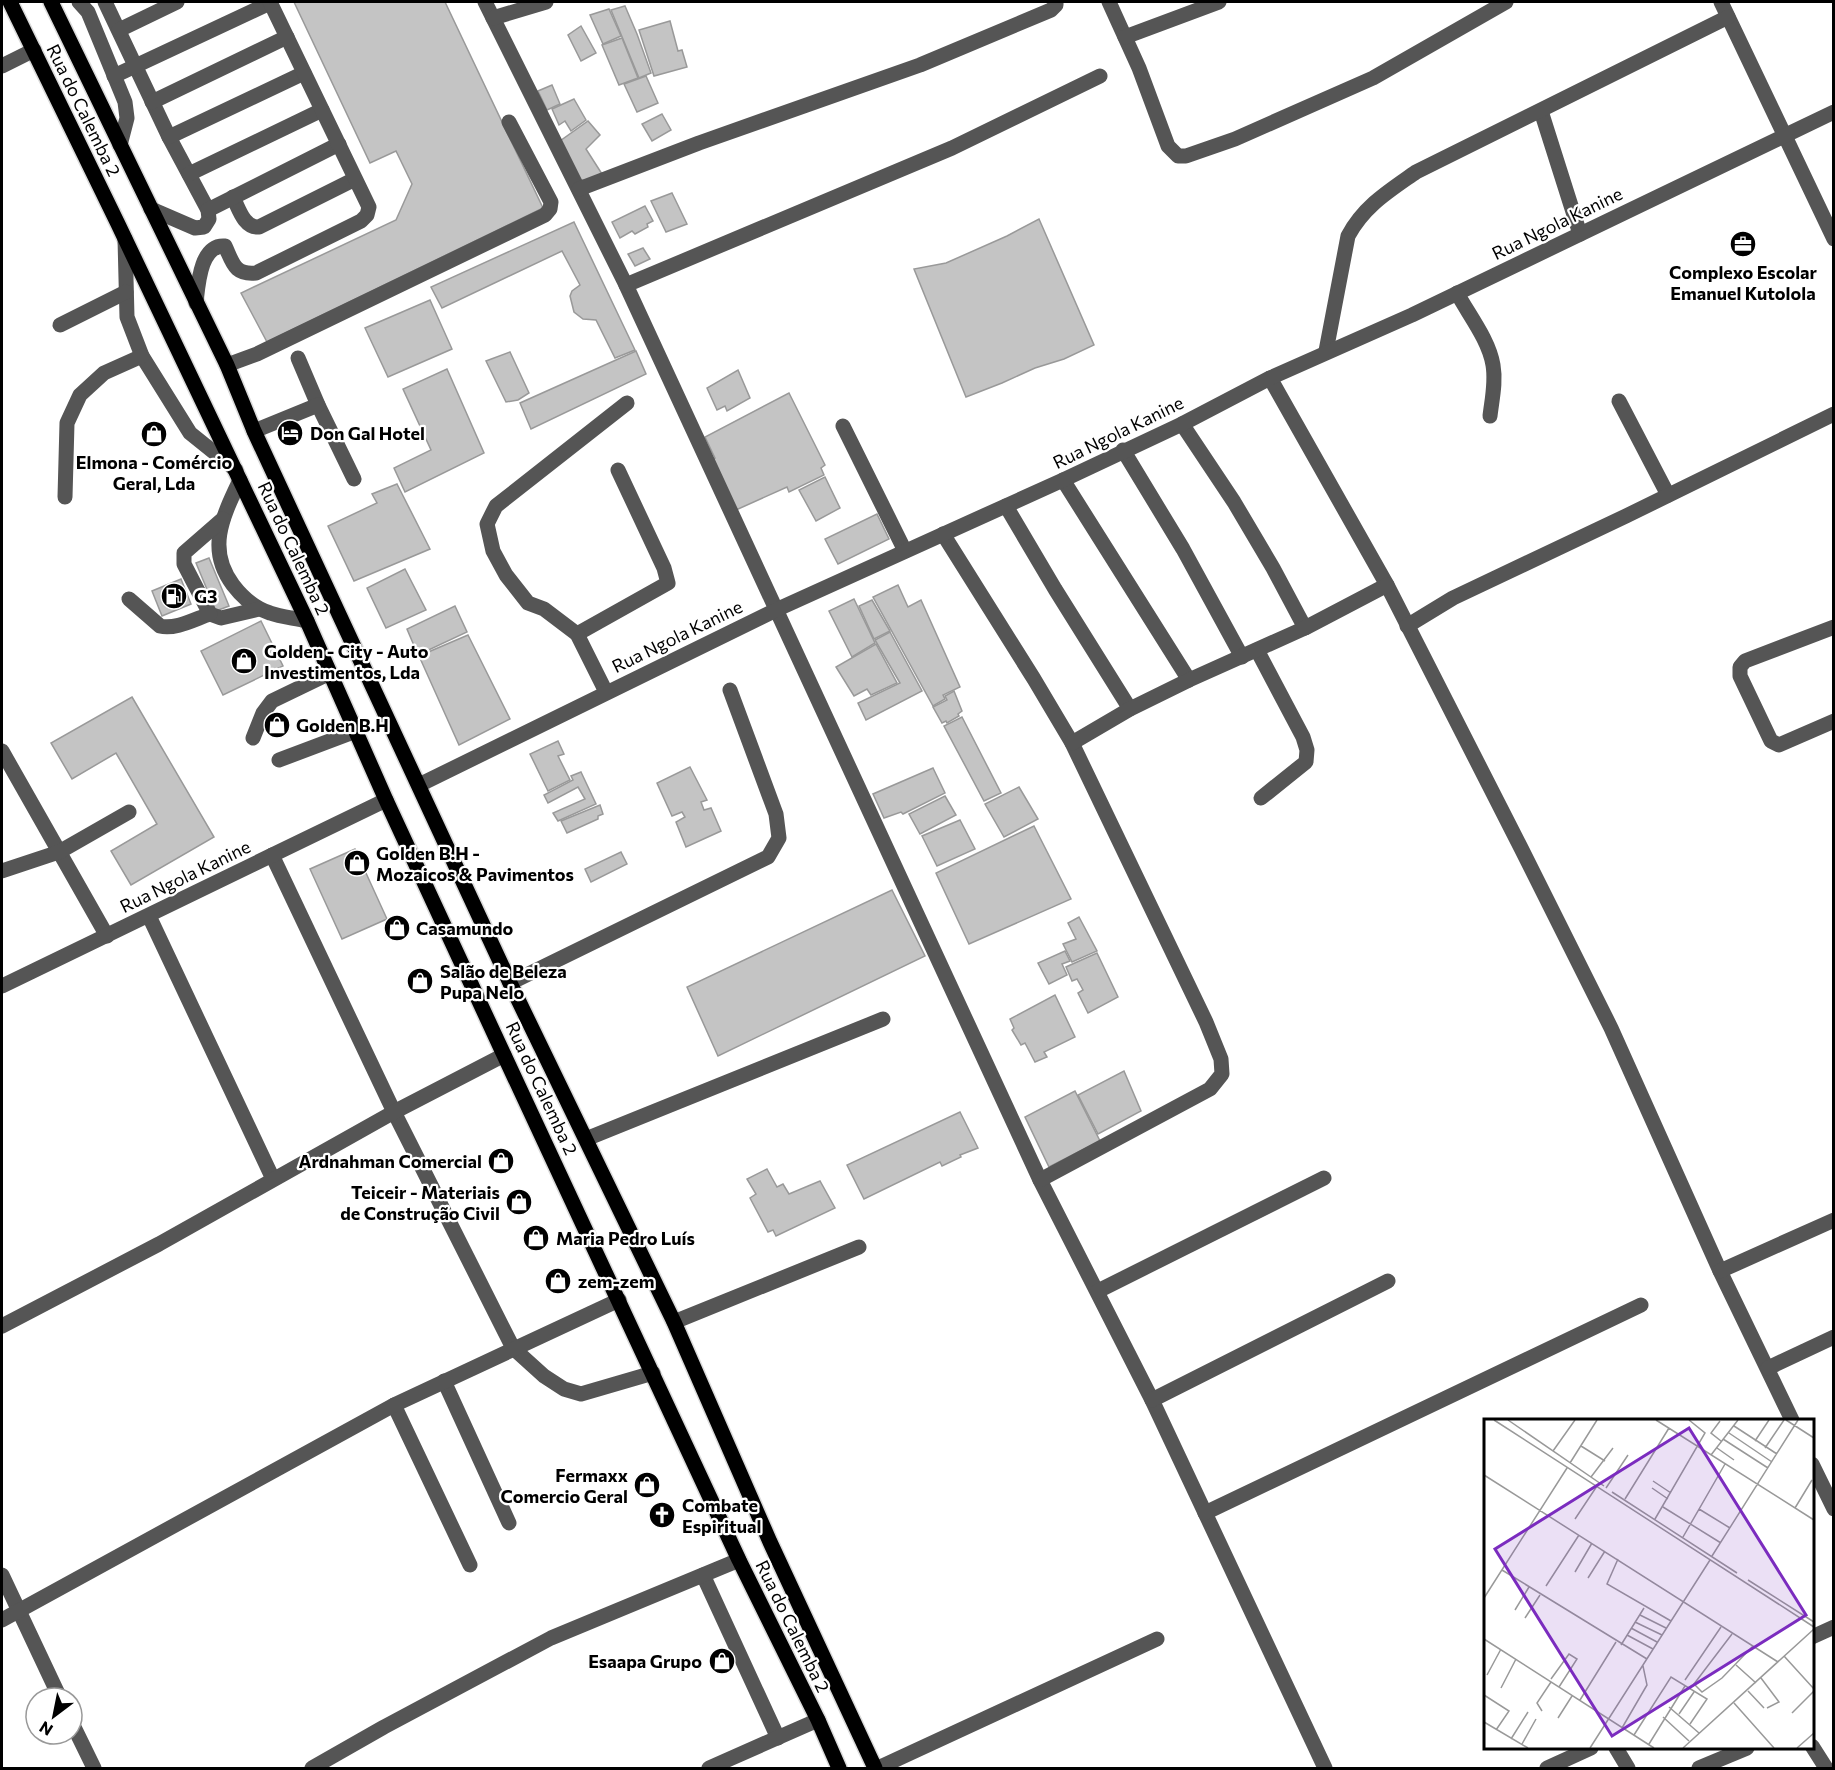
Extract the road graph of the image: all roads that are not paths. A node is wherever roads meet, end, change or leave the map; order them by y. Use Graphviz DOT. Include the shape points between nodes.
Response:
graph roads {
  1 [pos="10,2"];
  2 [pos="51,2"];
  3 [pos="79,2"];
  4 [pos="105,2"];
  5 [pos="177,2"];
  6 [pos="270,2"];
  7 [pos="485,2"];
  8 [pos="546,2"];
  9 [pos="1056,2"];
  10 [pos="1109,2"];
  11 [pos="1219,2"];
  12 [pos="1506,2"];
  13 [pos="1720,2"];
  14 [pos="1728,17"];
  15 [pos="493,18"];
  16 [pos="119,30"];
  17 [pos="287,37"];
  18 [pos="1125,37"];
  19 [pos="34,50"];
  20 [pos="135,65"];
  21 [pos="2,66"];
  22 [pos="304,73"];
  23 [pos="114,76"];
  24 [pos="1100,76"];
  25 [pos="152,102"];
  26 [pos="322,110"];
  27 [pos="1541,111"];
  28 [pos="1833,112"];
  29 [pos="509,122"];
  30 [pos="1784,134"];
  31 [pos="169,137"];
  32 [pos="339,144"];
  33 [pos="120,145"];
  34 [pos="189,174"];
  35 [pos="355,179"];
  36 [pos="579,189"];
  37 [pos="233,197"];
  38 [pos="151,209"];
  39 [pos="208,210"];
  40 [pos="1580,234"];
  41 [pos="125,239"];
  42 [pos="1833,239"];
  43 [pos="626,285"];
  44 [pos="126,292"];
  45 [pos="1457,293"];
  46 [pos="195,303"];
  47 [pos="60,326"];
  48 [pos="1326,351"];
  49 [pos="142,356"];
  50 [pos="298,358"];
  51 [pos="227,365"];
  52 [pos="1270,378"];
  53 [pos="1619,401"];
  54 [pos="627,403"];
  55 [pos="318,405"];
  56 [pos="1833,414"];
  57 [pos="1490,416"];
  58 [pos="1182,424"];
  59 [pos="843,426"];
  60 [pos="254,431"];
  61 [pos="1123,450"];
  62 [pos="618,470"];
  63 [pos="238,475"];
  64 [pos="354,479"];
  65 [pos="1063,480"];
  66 [pos="1668,495"];
  67 [pos="66,497"];
  68 [pos="1006,506"];
  69 [pos="224,519"];
  70 [pos="943,534"];
  71 [pos="905,551"];
  72 [pos="1387,585"];
  73 [pos="129,599"];
  74 [pos="259,609"];
  75 [pos="778,609"];
  76 [pos="210,614"];
  77 [pos="307,621"];
  78 [pos="1407,626"];
  79 [pos="1833,627"];
  80 [pos="1305,628"];
  81 [pos="577,634"];
  82 [pos="1257,650"];
  83 [pos="1242,657"];
  84 [pos="330,673"];
  85 [pos="1189,680"];
  86 [pos="730,690"];
  87 [pos="606,692"];
  88 [pos="1130,709"];
  89 [pos="1833,721"];
  90 [pos="356,731"];
  91 [pos="253,738"];
  92 [pos="1072,743"];
  93 [pos="2,751"];
  94 [pos="279,760"];
  95 [pos="419,785"];
  96 [pos="1261,798"];
  97 [pos="386,800"];
  98 [pos="129,812"];
  99 [pos="60,852"];
  100 [pos="272,855"];
  101 [pos="2,871"];
  102 [pos="149,916"];
  103 [pos="107,936"];
  104 [pos="510,982"];
  105 [pos="2,987"];
  106 [pos="884,1019"];
  107 [pos="504,1054"];
  108 [pos="394,1112"];
  109 [pos="585,1139"];
  110 [pos="273,1179"];
  111 [pos="1324,1179"];
  112 [pos="1040,1180"];
  113 [pos="1833,1220"];
  114 [pos="859,1247"];
  115 [pos="1720,1271"];
  116 [pos="1388,1281"];
  117 [pos="1098,1291"];
  118 [pos="620,1300"];
  119 [pos="1641,1305"];
  120 [pos="674,1322"];
  121 [pos="2,1326"];
  122 [pos="1833,1337"];
  123 [pos="513,1348"];
  124 [pos="1768,1368"];
  125 [pos="653,1373"];
  126 [pos="444,1381"];
  127 [pos="1152,1400"];
  128 [pos="394,1406"];
  129 [pos="1792,1419"];
  130 [pos="1814,1468"];
  131 [pos="1833,1509"];
  132 [pos="1205,1513"];
  133 [pos="509,1523"];
  134 [pos="739,1560"];
  135 [pos="470,1565"];
  136 [pos="2,1575"];
  137 [pos="703,1575"];
  138 [pos="18,1612"];
  139 [pos="2,1620"];
  140 [pos="1833,1626"];
  141 [pos="1814,1636"];
  142 [pos="1157,1639"];
  143 [pos="54,1686"];
  144 [pos="818,1720"];
  145 [pos="778,1738"];
  146 [pos="83,1746"];
  147 [pos="1589,1749"];
  148 [pos="1617,1749"];
  149 [pos="1745,1749"];
  150 [pos="1814,1749"];
  151 [pos="94,1768"];
  152 [pos="312,1768"];
  153 [pos="709,1768"];
  154 [pos="838,1768"];
  155 [pos="877,1768"];
  156 [pos="1325,1768"];
  157 [pos="1547,1768"];
  158 [pos="1628,1768"];
  159 [pos="1699,1768"];
  160 [pos="1826,1768"];
  1 -- 19 [label="main road, Rua do Calemba 2"];
  2 -- 33 [label="main road, Rua do Calemba 2"];
  3 -- 23 [label="street" via="88,12"];
  4 -- 16 [label="street"];
  5 -- 16 [label="street"];
  6 -- 17 [label="street"];
  6 -- 20 [label="street"];
  7 -- 15 [label="street"];
  8 -- 15 [label="street"];
  9 -- 36 [label="street" via="1051,10 920,65"];
  10 -- 18 [label="street"];
  11 -- 18 [label="street"];
  12 -- 18 [label="street" via="1364,83 1186,156 1178,156 1168,146"];
  13 -- 14 [label="street"];
  14 -- 27 [label="street"];
  14 -- 30 [label="street"];
  15 -- 36 [label="street"];
  16 -- 20 [label="street"];
  17 -- 22 [label="street"];
  17 -- 25 [label="street"];
  19 -- 21 [label="street"];
  19 -- 41 [label="main road, Rua do Calemba 2"];
  20 -- 23 [label="street"];
  20 -- 25 [label="street"];
  22 -- 26 [label="street"];
  22 -- 31 [label="street"];
  23 -- 33 [label="street" via="127,118"];
  24 -- 43 [label="street" via="952,148"];
  25 -- 31 [label="street"];
  26 -- 32 [label="street"];
  26 -- 34 [label="street"];
  27 -- 40 [label="street"];
  27 -- 48 [label="street" via="1416,172 1375,200 1357,220 1348,236"];
  28 -- 30 [label="street, Rua Ngola Kanine"];
  29 -- 51 [label="street" via="551,202 545,214"];
  30 -- 40 [label="street, Rua Ngola Kanine"];
  30 -- 42 [label="street"];
  31 -- 34 [label="street"];
  32 -- 35 [label="street"];
  32 -- 37 [label="street"];
  33 -- 38 [label="main road, Rua do Calemba 2"];
  34 -- 39 [label="street"];
  35 -- 37 [label="street" via="259,227 247,224"];
  35 -- 46 [label="street" via="369,207 361,221 256,273 245,274 237,269 225,246 220,245 203,263"];
  36 -- 43 [label="street"];
  37 -- 39 [label="street"];
  38 -- 39 [label="street" via="195,228 207,224"];
  38 -- 46 [label="main road, Rua do Calemba 2"];
  40 -- 45 [label="street, Rua Ngola Kanine"];
  41 -- 44 [label="street"];
  41 -- 63 [label="main road, Rua do Calemba 2"];
  43 -- 75 [label="street"];
  44 -- 47 [label="street"];
  44 -- 49 [label="street" via="127,317"];
  45 -- 48 [label="street, Rua Ngola Kanine"];
  45 -- 57 [label="street" via="1493,363"];
  46 -- 51 [label="main road, Rua do Calemba 2"];
  48 -- 52 [label="street, Rua Ngola Kanine"];
  49 -- 63 [label="street" via="190,433"];
  49 -- 67 [label="street" via="105,373 80,395 67,423"];
  50 -- 55 [label="street"];
  51 -- 60 [label="main road, Rua do Calemba 2"];
  52 -- 58 [label="street, Rua Ngola Kanine"];
  52 -- 72 [label="street"];
  53 -- 66 [label="street"];
  54 -- 81 [label="street" via="496,506 487,524 493,551 528,603 544,609"];
  55 -- 60 [label="street"];
  55 -- 64 [label="street"];
  56 -- 66 [label="street"];
  58 -- 61 [label="street, Rua Ngola Kanine"];
  58 -- 80 [label="street" via="1234,501"];
  59 -- 71 [label="street"];
  60 -- 95 [label="main road, Rua do Calemba 2"];
  61 -- 65 [label="street, Rua Ngola Kanine"];
  61 -- 83 [label="street"];
  62 -- 81 [label="street" via="668,583"];
  63 -- 69 [label="street"];
  63 -- 77 [label="main road, Rua do Calemba 2"];
  65 -- 68 [label="street, Rua Ngola Kanine"];
  65 -- 85 [label="street"];
  66 -- 78 [label="street" via="1453,598"];
  68 -- 70 [label="street, Rua Ngola Kanine"];
  68 -- 88 [label="street"];
  69 -- 74 [label="street" via="219,554 223,569 244,599"];
  69 -- 76 [label="street" via="183,558"];
  70 -- 71 [label="street, Rua Ngola Kanine"];
  70 -- 92 [label="street"];
  71 -- 75 [label="street, Rua Ngola Kanine"];
  72 -- 78 [label="street"];
  72 -- 80 [label="street"];
  73 -- 76 [label="street" via="164,627"];
  74 -- 76 [label="street" via="221,618"];
  74 -- 77 [label="street"];
  75 -- 87 [label="street, Rua Ngola Kanine"];
  75 -- 112 [label="street"];
  77 -- 84 [label="main road, Rua do Calemba 2"];
  78 -- 115 [label="street" via="1611,1028"];
  79 -- 89 [label="street" via="1745,661 1740,667 1740,676 1771,741 1779,745"];
  80 -- 82 [label="street"];
  81 -- 87 [label="street"];
  82 -- 83 [label="street"];
  82 -- 96 [label="street" via="1307,750 1306,762"];
  83 -- 85 [label="street"];
  84 -- 90 [label="main road, Rua do Calemba 2"];
  84 -- 91 [label="street" via="272,701"];
  85 -- 88 [label="street"];
  86 -- 104 [label="street" via="776,814 779,838 768,857"];
  87 -- 95 [label="street, Rua Ngola Kanine"];
  88 -- 92 [label="street"];
  90 -- 94 [label="street"];
  90 -- 97 [label="main road, Rua do Calemba 2"];
  92 -- 112 [label="street" via="1206,1022 1221,1059 1222,1074 1210,1089"];
  93 -- 99 [label="street"];
  95 -- 104 [label="main road, Rua do Calemba 2"];
  97 -- 100 [label="street, Rua Ngola Kanine"];
  97 -- 107 [label="main road, Rua do Calemba 2"];
  98 -- 99 [label="street"];
  99 -- 101 [label="street"];
  99 -- 103 [label="street"];
  100 -- 102 [label="street, Rua Ngola Kanine"];
  100 -- 108 [label="street"];
  102 -- 103 [label="street, Rua Ngola Kanine"];
  102 -- 110 [label="street"];
  103 -- 105 [label="street, Rua Ngola Kanine"];
  104 -- 109 [label="main road, Rua do Calemba 2"];
  106 -- 109 [label="street"];
  107 -- 108 [label="street"];
  107 -- 118 [label="main road, Rua do Calemba 2"];
  108 -- 110 [label="street"];
  108 -- 123 [label="street"];
  109 -- 120 [label="main road, Rua do Calemba 2"];
  110 -- 121 [label="street"];
  111 -- 117 [label="street"];
  112 -- 117 [label="street"];
  113 -- 115 [label="street"];
  114 -- 120 [label="street"];
  115 -- 124 [label="street"];
  116 -- 127 [label="street"];
  117 -- 127 [label="street"];
  118 -- 123 [label="street"];
  118 -- 125 [label="main road, Rua do Calemba 2"];
  119 -- 132 [label="street"];
  120 -- 155 [label="main road, Rua do Calemba 2" via="770,1542"];
  122 -- 124 [label="street"];
  123 -- 125 [label="street" via="544,1376 581,1394"];
  123 -- 126 [label="street"];
  124 -- 129 [label="street"];
  125 -- 134 [label="main road, Rua do Calemba 2"];
  126 -- 128 [label="street"];
  126 -- 133 [label="street"];
  127 -- 132 [label="street"];
  128 -- 135 [label="street"];
  128 -- 138 [label="street"];
  130 -- 131 [label="street"];
  132 -- 156 [label="street"];
  134 -- 137 [label="street"];
  134 -- 144 [label="main road, Rua do Calemba 2"];
  136 -- 138 [label="street"];
  137 -- 145 [label="street"];
  137 -- 152 [label="street" via="551,1638"];
  138 -- 139 [label="street"];
  138 -- 143 [label="street"];
  140 -- 141 [label="street"];
  142 -- 155 [label="street"];
  144 -- 145 [label="street"];
  144 -- 154 [label="main road, Rua do Calemba 2"];
  145 -- 153 [label="street"];
  146 -- 151 [label="street"];
  147 -- 157 [label="street"];
  148 -- 158 [label="street"];
  149 -- 159 [label="street"];
  150 -- 160 [label="street"];
}
